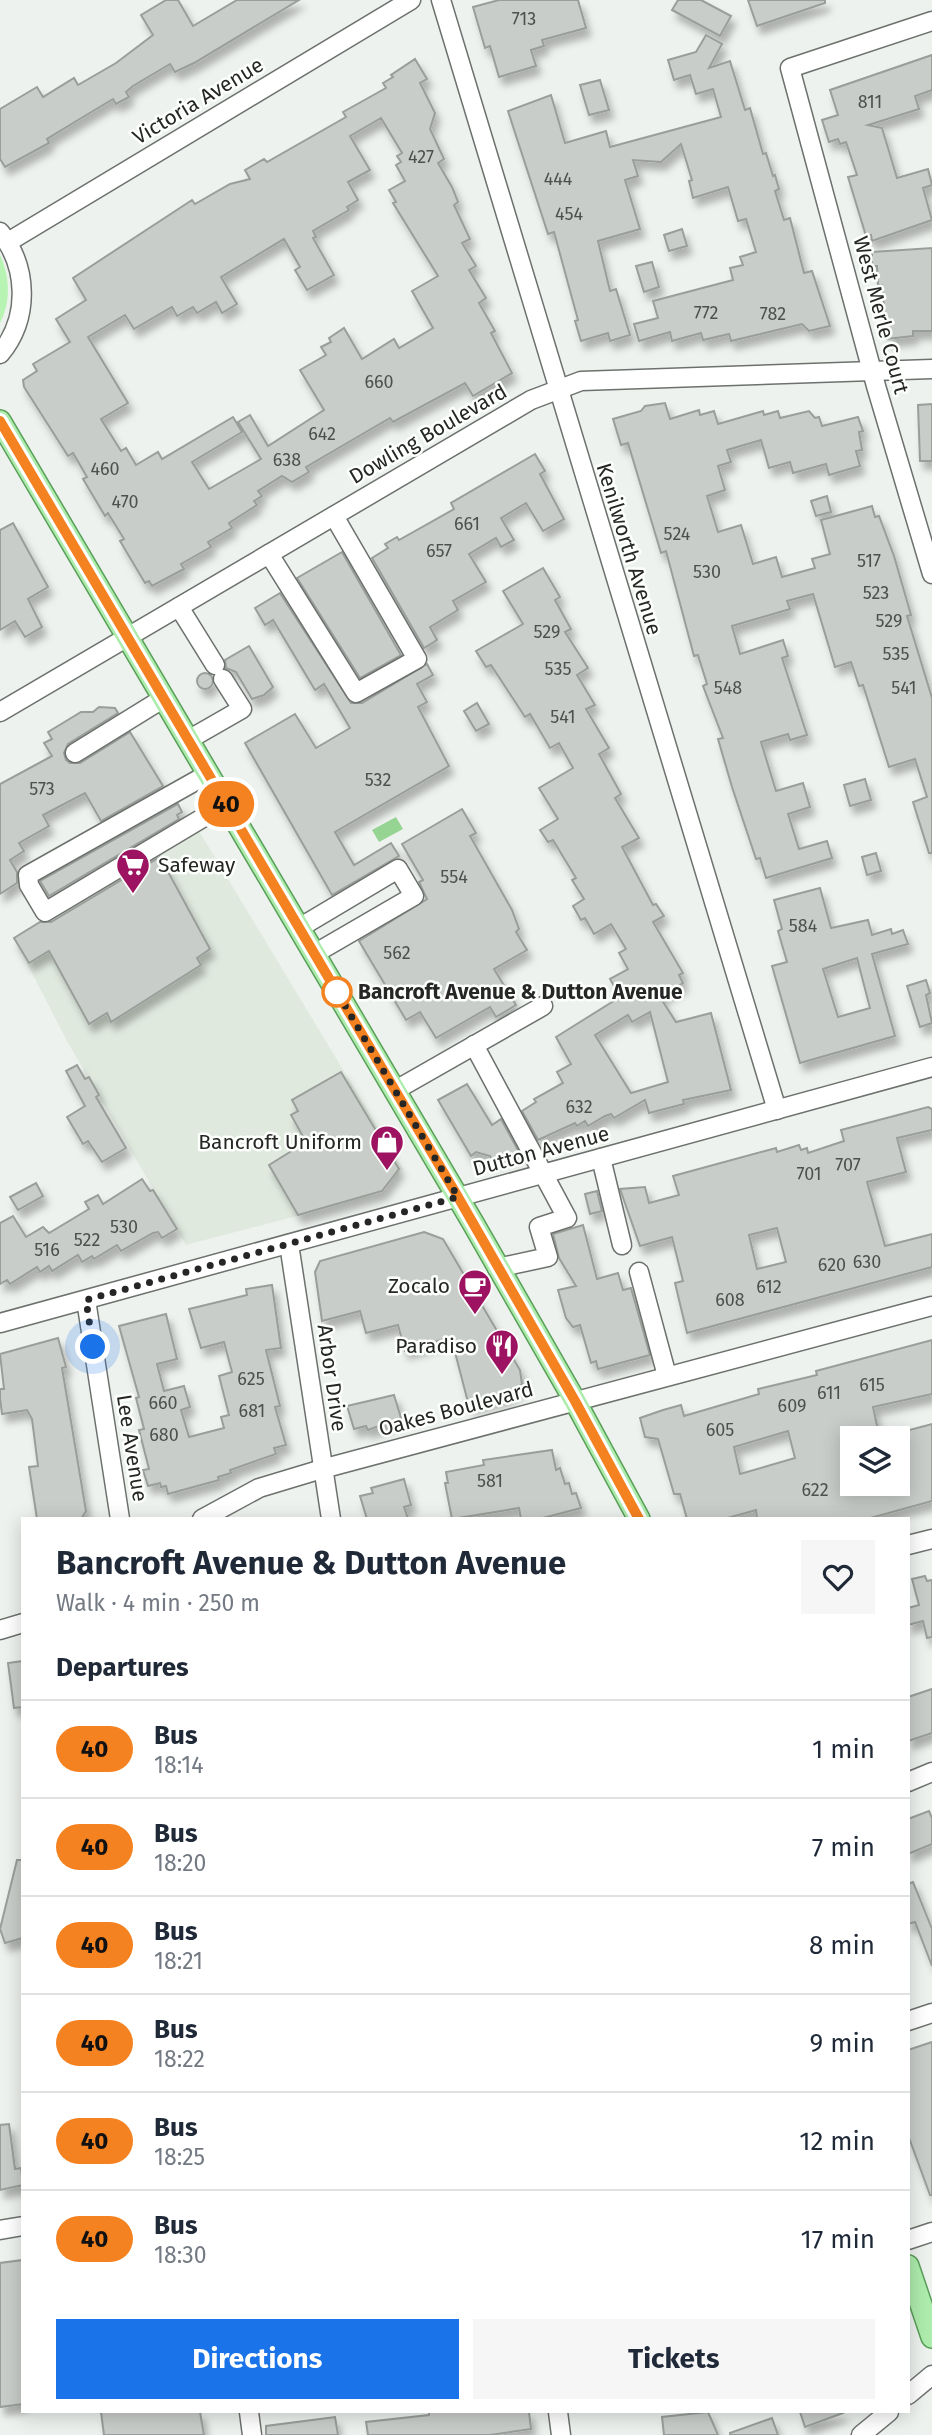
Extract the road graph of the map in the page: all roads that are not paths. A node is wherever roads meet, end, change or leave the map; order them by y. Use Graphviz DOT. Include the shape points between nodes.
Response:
graph roads {
  1 [pos="411,0"];
  2 [pos="441,0"];
  3 [pos="932,20"];
  4 [pos="4,237"];
  5 [pos="0,354"];
  6 [pos="932,369"];
  7 [pos="873,371"];
  8 [pos="556,389"];
  9 [pos="0,421"];
  10 [pos="334,516"];
  11 [pos="269,554"];
  12 [pos="932,574"];
  13 [pos="179,607"];
  14 [pos="127,637"];
  15 [pos="164,698"];
  16 [pos="0,712"];
  17 [pos="188,740"];
  18 [pos="75,753"];
  19 [pos="208,774"];
  20 [pos="226,804"];
  21 [pos="299,928"];
  22 [pos="314,954"];
  23 [pos="543,1006"];
  24 [pos="474,1045"];
  25 [pos="932,1067"];
  26 [pos="394,1091"];
  27 [pos="777,1110"];
  28 [pos="601,1158"];
  29 [pos="546,1174"];
  30 [pos="458,1197"];
  31 [pos="289,1244"];
  32 [pos="622,1245"];
  33 [pos="497,1268"];
  34 [pos="639,1272"];
  35 [pos="86,1300"];
  36 [pos="932,1307"];
  37 [pos="0,1323"];
  38 [pos="667,1376"];
  39 [pos="575,1401"];
  40 [pos="322,1469"];
  41 [pos="120,1517"];
  42 [pos="206,1517"];
  43 [pos="331,1517"];
  44 [pos="638,1517"];
  45 [pos="932,1539"];
  46 [pos="910,1544"];
  47 [pos="21,1624"];
  48 [pos="0,1630"];
  49 [pos="932,1772"];
  50 [pos="910,1781"];
  51 [pos="932,2013"];
  52 [pos="910,2020"];
  53 [pos="21,2226"];
  54 [pos="0,2230"];
  55 [pos="932,2232"];
  56 [pos="910,2239"];
  57 [pos="910,2272"];
  58 [pos="932,2337"];
  59 [pos="932,2375"];
  60 [pos="910,2393"];
  61 [pos="248,2413"];
  62 [pos="558,2413"];
  63 [pos="888,2413"];
  64 [pos="252,2435"];
  65 [pos="562,2435"];
  66 [pos="861,2435"];
  1 -- 4 [label="street, Victoria Avenue"];
  2 -- 8 [label="street, Kenilworth Avenue"];
  3 -- 7 [label="street, West Merle Court" via="790,68"];
  4 -- 5 [label="street" via="17,262 22,305 16,327"];
  6 -- 7 [label="street, Dowling Boulevard"];
  7 -- 8 [label="street, Dowling Boulevard" via="581,381"];
  7 -- 12 [label="street, West Merle Court"];
  8 -- 10 [label="street, Dowling Boulevard"];
  8 -- 27 [label="street, Kenilworth Avenue"];
  9 -- 14 [label="main road"];
  10 -- 11 [label="street, Dowling Boulevard"];
  10 -- 11 [label="street" via="417,659 356,693"];
  11 -- 13 [label="street, Dowling Boulevard"];
  13 -- 14 [label="street, Dowling Boulevard"];
  13 -- 17 [label="street" via="242,709"];
  14 -- 15 [label="main road"];
  14 -- 16 [label="street, Dowling Boulevard"];
  15 -- 17 [label="main road"];
  15 -- 18 [label="street"];
  17 -- 19 [label="main road"];
  19 -- 20 [label="main road"];
  19 -- 20 [label="street" via="29,875 29,885 45,912"];
  20 -- 21 [label="main road"];
  21 -- 22 [label="main road"];
  21 -- 22 [label="street" via="398,869 414,896"];
  22 -- 26 [label="main road"];
  23 -- 24 [label="street"];
  24 -- 26 [label="street"];
  24 -- 29 [label="street"];
  25 -- 27 [label="street, Dutton Avenue"];
  26 -- 30 [label="main road"];
  27 -- 28 [label="street, Dutton Avenue"];
  28 -- 29 [label="street, Dutton Avenue"];
  28 -- 32 [label="street"];
  29 -- 30 [label="street, Dutton Avenue"];
  29 -- 33 [label="street" via="567,1218 539,1227 548,1257"];
  30 -- 31 [label="street, Dutton Avenue"];
  30 -- 33 [label="main road"];
  31 -- 35 [label="street, Dutton Avenue"];
  31 -- 40 [label="street, Arbor Drive"];
  33 -- 39 [label="main road"];
  34 -- 38 [label="street"];
  35 -- 37 [label="street, Dutton Avenue"];
  35 -- 41 [label="street, Lee Avenue"];
  36 -- 38 [label="street, Oakes Boulevard"];
  38 -- 39 [label="street, Oakes Boulevard"];
  39 -- 40 [label="street, Oakes Boulevard"];
  39 -- 44 [label="main road"];
  40 -- 42 [label="street, Oakes Boulevard" via="259,1488"];
  40 -- 43 [label="street, Arbor Drive"];
  45 -- 46 [label="street"];
  47 -- 48 [label="street"];
  49 -- 50 [label="street"];
  51 -- 52 [label="street"];
  53 -- 54 [label="street"];
  55 -- 56 [label="street"];
  57 -- 58 [label="main road"];
  59 -- 60 [label="street"];
  61 -- 64 [label="street"];
  62 -- 65 [label="street"];
  63 -- 66 [label="street"];
}
